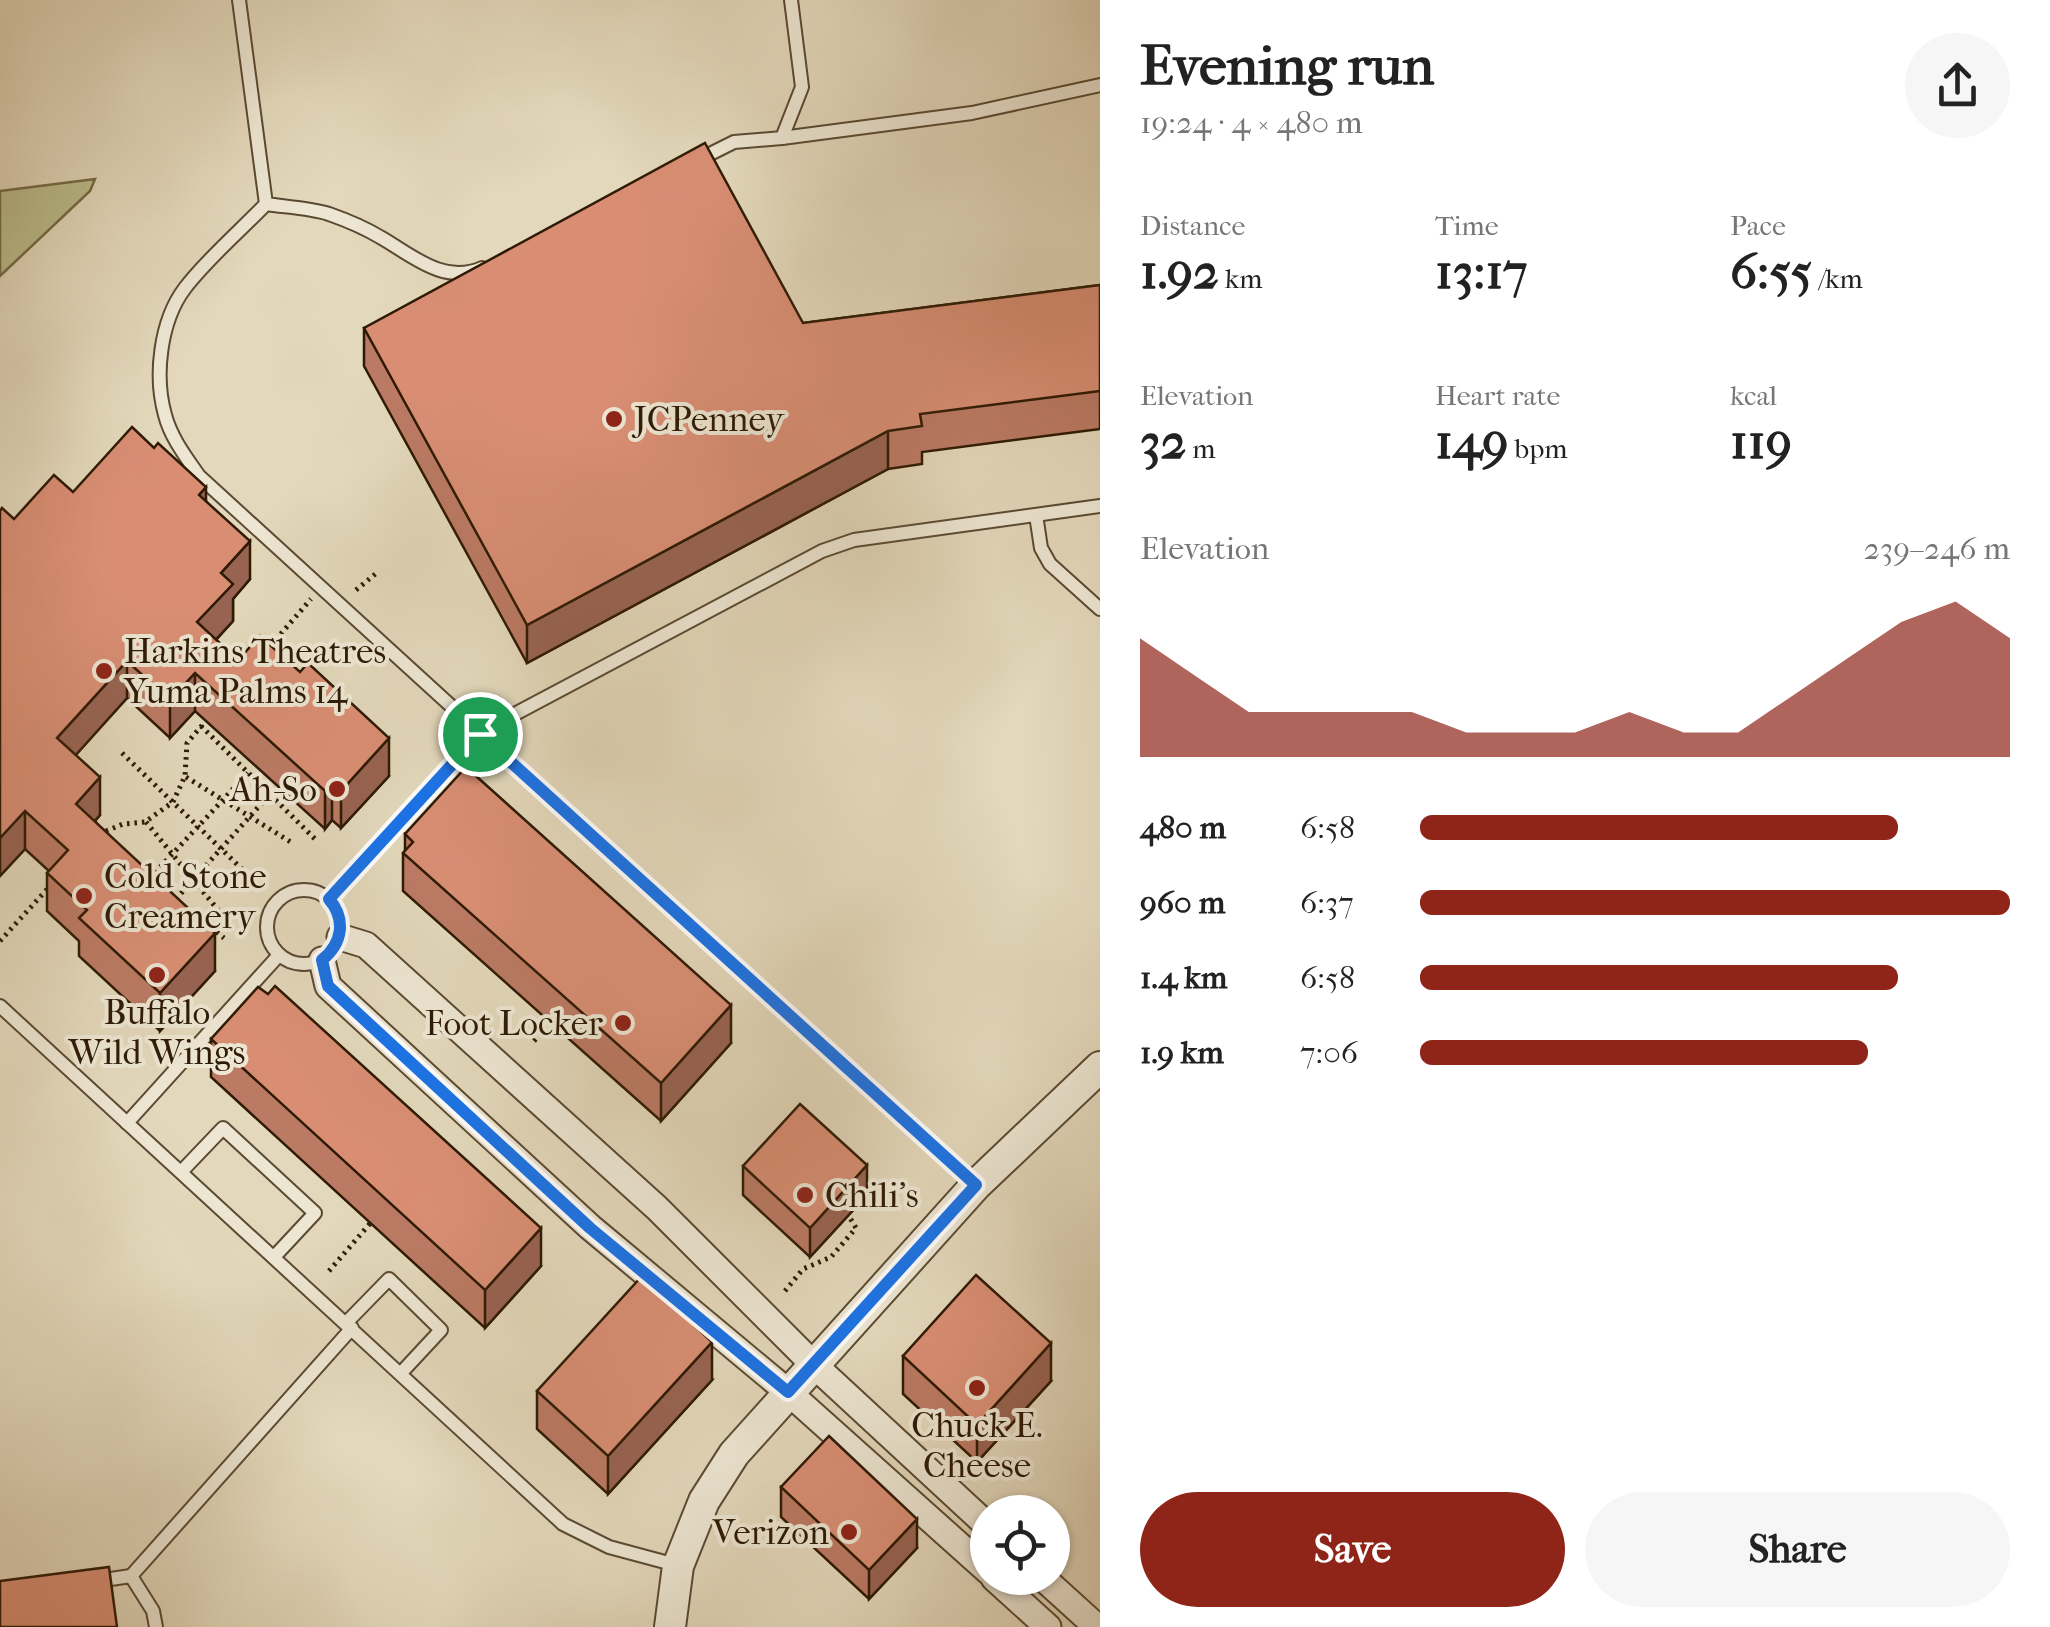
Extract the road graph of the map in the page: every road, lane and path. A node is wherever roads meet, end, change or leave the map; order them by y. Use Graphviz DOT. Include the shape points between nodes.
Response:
graph roads {
  1 [pos="239,0"];
  2 [pos="792,0"];
  3 [pos="1100,85"];
  4 [pos="782,138"];
  5 [pos="682,168"];
  6 [pos="266,204"];
  7 [pos="496,262"];
  8 [pos="1100,506"];
  9 [pos="1036,515"];
  10 [pos="380,571"];
  11 [pos="356,590"];
  12 [pos="312,598"];
  13 [pos="1100,609"];
  14 [pos="262,655"];
  15 [pos="213,712"];
  16 [pos="201,726"];
  17 [pos="480,734"];
  18 [pos="122,754"];
  19 [pos="248,772"];
  20 [pos="185,776"];
  21 [pos="270,794"];
  22 [pos="223,799"];
  23 [pos="172,802"];
  24 [pos="250,816"];
  25 [pos="145,822"];
  26 [pos="198,826"];
  27 [pos="315,838"];
  28 [pos="294,844"];
  29 [pos="110,846"];
  30 [pos="221,849"];
  31 [pos="172,854"];
  32 [pos="136,868"];
  33 [pos="243,870"];
  34 [pos="60,874"];
  35 [pos="150,878"];
  36 [pos="193,880"];
  37 [pos="176,899"];
  38 [pos="329,899"];
  39 [pos="223,916"];
  40 [pos="340,937"];
  41 [pos="224,938"];
  42 [pos="0,940"];
  43 [pos="279,954"];
  44 [pos="322,960"];
  45 [pos="0,1006"];
  46 [pos="560,1013"];
  47 [pos="534,1041"];
  48 [pos="1100,1067"];
  49 [pos="127,1122"];
  50 [pos="181,1172"];
  51 [pos="976,1185"];
  52 [pos="380,1214"];
  53 [pos="850,1218"];
  54 [pos="274,1257"];
  55 [pos="329,1271"];
  56 [pos="786,1291"];
  57 [pos="349,1326"];
  58 [pos="814,1365"];
  59 [pos="400,1373"];
  60 [pos="788,1392"];
  61 [pos="970,1509"];
  62 [pos="970,1556"];
  63 [pos="678,1566"];
  64 [pos="131,1576"];
  65 [pos="77,1584"];
  66 [pos="1013,1595"];
  67 [pos="1062,1595"];
  68 [pos="156,1627"];
  69 [pos="670,1627"];
  70 [pos="1048,1627"];
  71 [pos="1098,1627"];
  1 -- 6 [label="lane"];
  2 -- 4 [label="lane" via="802,87"];
  3 -- 4 [label="lane" via="972,113"];
  4 -- 5 [label="lane" via="734,142"];
  6 -- 7 [label="lane" via="326,213 442,272 470,274"];
  6 -- 17 [label="lane" via="183,290 163,346 165,416 200,476"];
  8 -- 9 [label="lane"];
  9 -- 13 [label="lane" via="1050,564"];
  9 -- 17 [label="lane" via="822,550"];
  10 -- 11 [label="path"];
  12 -- 14 [label="path"];
  15 -- 16 [label="path"];
  16 -- 19 [label="path"];
  16 -- 20 [label="path" via="187,743"];
  17 -- 38 [label="lane"];
  17 -- 51 [label="lane"];
  18 -- 23 [label="path"];
  19 -- 21 [label="path"];
  19 -- 22 [label="path"];
  20 -- 22 [label="path"];
  20 -- 23 [label="path"];
  21 -- 24 [label="path"];
  21 -- 27 [label="path"];
  22 -- 24 [label="path"];
  22 -- 26 [label="path"];
  23 -- 25 [label="path"];
  23 -- 26 [label="path"];
  24 -- 28 [label="path"];
  24 -- 30 [label="path"];
  25 -- 29 [label="path" via="96,835"];
  25 -- 31 [label="path"];
  26 -- 30 [label="path"];
  26 -- 31 [label="path"];
  30 -- 33 [label="path"];
  30 -- 36 [label="path"];
  31 -- 35 [label="path"];
  31 -- 36 [label="path"];
  32 -- 35 [label="path"];
  34 -- 42 [label="path"];
  35 -- 37 [label="path"];
  36 -- 37 [label="path"];
  36 -- 39 [label="path"];
  37 -- 41 [label="path"];
  38 -- 40 [label="lane" via="340,916"];
  38 -- 43 [label="lane" via="308,889 276,901 266,922"];
  40 -- 44 [label="lane"];
  40 -- 58 [label="street" via="366,945 656,1208"];
  43 -- 44 [label="lane" via="300,964"];
  43 -- 49 [label="lane"];
  44 -- 60 [label="street" via="328,986 590,1228"];
  45 -- 49 [label="lane"];
  46 -- 47 [label="path"];
  48 -- 51 [label="street"];
  49 -- 50 [label="lane"];
  50 -- 54 [label="lane"];
  50 -- 54 [label="lane" via="223,1128 315,1213"];
  51 -- 58 [label="street"];
  52 -- 55 [label="path"];
  53 -- 56 [label="path" via="856,1228 831,1257 803,1269"];
  54 -- 57 [label="lane"];
  57 -- 59 [label="lane"];
  57 -- 59 [label="lane" via="388,1279 441,1330"];
  57 -- 64 [label="lane"];
  58 -- 60 [label="street"];
  58 -- 61 [label="street"];
  59 -- 63 [label="lane" via="563,1524 610,1547"];
  60 -- 62 [label="street"];
  60 -- 63 [label="street" via="734,1454 704,1502"];
  63 -- 69 [label="street"];
  64 -- 65 [label="lane"];
  64 -- 68 [label="lane"];
  66 -- 70 [label="street"];
  67 -- 71 [label="street"];
}
